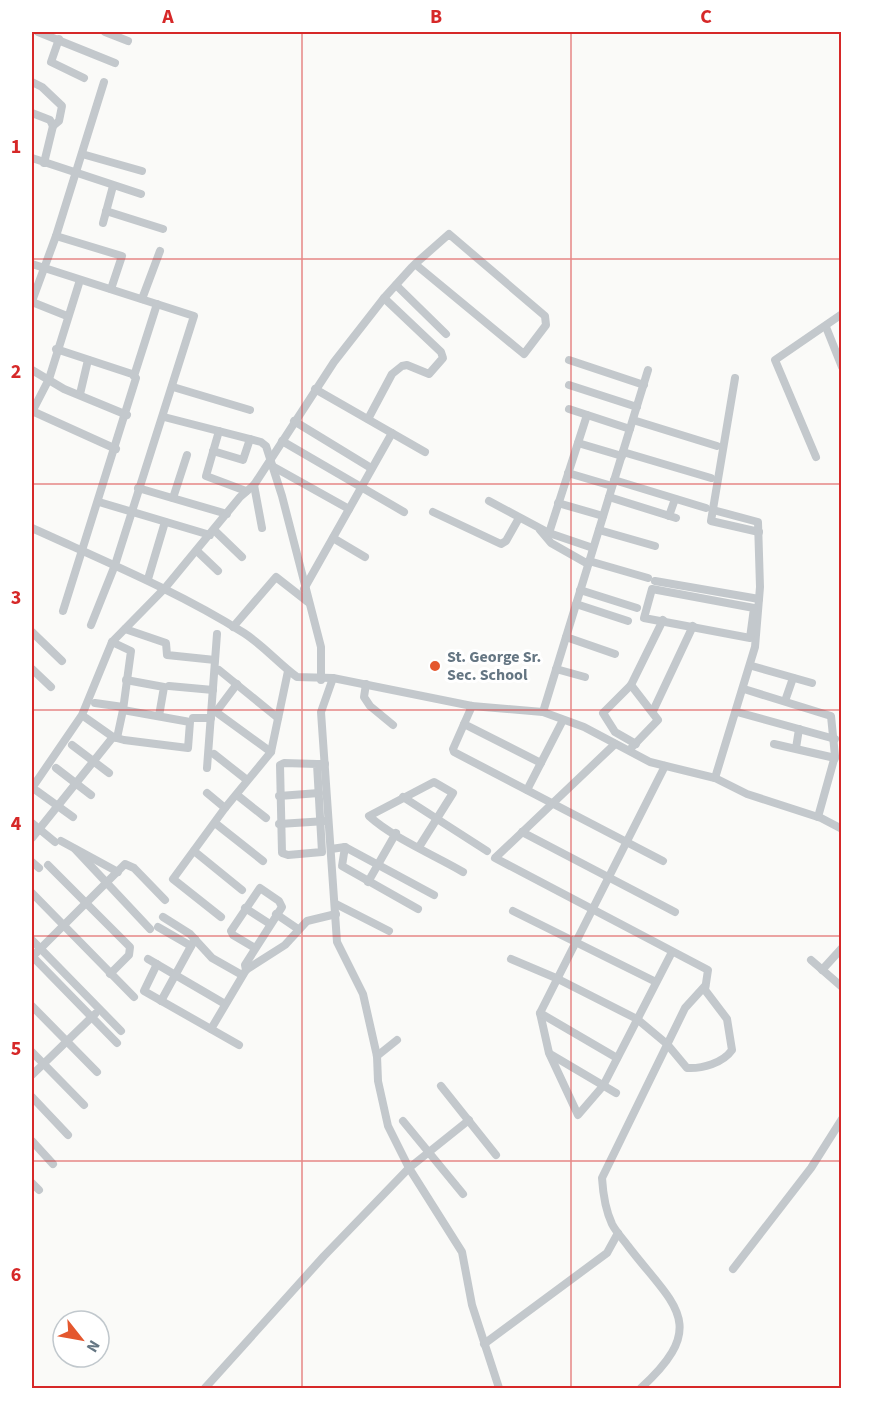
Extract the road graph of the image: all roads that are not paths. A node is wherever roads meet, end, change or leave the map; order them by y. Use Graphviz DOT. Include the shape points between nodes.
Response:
graph roads {
  1 [pos="38,32"];
  2 [pos="105,32"];
  3 [pos="59,39"];
  4 [pos="128,41"];
  5 [pos="115,63"];
  6 [pos="84,78"];
  7 [pos="32,82"];
  8 [pos="104,82"];
  9 [pos="32,113"];
  10 [pos="53,126"];
  11 [pos="82,154"];
  12 [pos="32,158"];
  13 [pos="44,163"];
  14 [pos="142,171"];
  15 [pos="76,174"];
  16 [pos="113,186"];
  17 [pos="141,194"];
  18 [pos="106,211"];
  19 [pos="103,224"];
  20 [pos="163,230"];
  21 [pos="56,236"];
  22 [pos="160,251"];
  23 [pos="32,264"];
  24 [pos="415,264"];
  25 [pos="43,268"];
  26 [pos="80,280"];
  27 [pos="396,285"];
  28 [pos="111,289"];
  29 [pos="384,298"];
  30 [pos="142,299"];
  31 [pos="32,301"];
  32 [pos="158,304"];
  33 [pos="842,314"];
  34 [pos="67,316"];
  35 [pos="826,327"];
  36 [pos="439,328"];
  37 [pos="446,334"];
  38 [pos="428,339"];
  39 [pos="56,349"];
  40 [pos="88,360"];
  41 [pos="569,360"];
  42 [pos="842,367"];
  43 [pos="32,370"];
  44 [pos="648,370"];
  45 [pos="134,376"];
  46 [pos="735,378"];
  47 [pos="49,379"];
  48 [pos="569,385"];
  49 [pos="644,385"];
  50 [pos="173,387"];
  51 [pos="315,389"];
  52 [pos="80,394"];
  53 [pos="637,407"];
  54 [pos="569,409"];
  55 [pos="250,410"];
  56 [pos="32,412"];
  57 [pos="127,415"];
  58 [pos="587,415"];
  59 [pos="164,417"];
  60 [pos="368,419"];
  61 [pos="633,420"];
  62 [pos="294,421"];
  63 [pos="630,429"];
  64 [pos="219,431"];
  65 [pos="392,433"];
  66 [pos="250,439"];
  67 [pos="282,441"];
  68 [pos="578,443"];
  69 [pos="717,446"];
  70 [pos="116,449"];
  71 [pos="213,451"];
  72 [pos="425,452"];
  73 [pos="622,454"];
  74 [pos="188,455"];
  75 [pos="816,457"];
  76 [pos="272,464"];
  77 [pos="371,468"];
  78 [pos="568,473"];
  79 [pos="711,478"];
  80 [pos="613,483"];
  81 [pos="254,485"];
  82 [pos="361,485"];
  83 [pos="138,488"];
  84 [pos="246,491"];
  85 [pos="609,497"];
  86 [pos="173,498"];
  87 [pos="675,499"];
  88 [pos="489,501"];
  89 [pos="99,502"];
  90 [pos="558,503"];
  91 [pos="349,509"];
  92 [pos="709,509"];
  93 [pos="131,512"];
  94 [pos="404,512"];
  95 [pos="433,512"];
  96 [pos="227,514"];
  97 [pos="603,516"];
  98 [pos="519,518"];
  99 [pos="165,522"];
  100 [pos="32,528"];
  101 [pos="261,528"];
  102 [pos="540,529"];
  103 [pos="599,530"];
  104 [pos="759,532"];
  105 [pos="212,533"];
  106 [pos="549,533"];
  107 [pos="333,538"];
  108 [pos="655,546"];
  109 [pos="593,548"];
  110 [pos="197,551"];
  111 [pos="83,552"];
  112 [pos="242,557"];
  113 [pos="365,557"];
  114 [pos="589,563"];
  115 [pos="115,566"];
  116 [pos="218,571"];
  117 [pos="148,579"];
  118 [pos="165,588"];
  119 [pos="304,589"];
  120 [pos="580,590"];
  121 [pos="759,599"];
  122 [pos="308,602"];
  123 [pos="576,604"];
  124 [pos="637,608"];
  125 [pos="63,611"];
  126 [pos="663,620"];
  127 [pos="628,621"];
  128 [pos="91,625"];
  129 [pos="693,626"];
  130 [pos="233,627"];
  131 [pos="125,629"];
  132 [pos="32,632"];
  133 [pos="217,634"];
  134 [pos="566,637"];
  135 [pos="112,642"];
  136 [pos="615,654"];
  137 [pos="215,660"];
  138 [pos="62,661"];
  139 [pos="752,666"];
  140 [pos="32,669"];
  141 [pos="556,669"];
  142 [pos="219,670"];
  143 [pos="288,671"];
  144 [pos="585,677"];
  145 [pos="333,678"];
  146 [pos="793,678"];
  147 [pos="126,680"];
  148 [pos="321,680"];
  149 [pos="812,683"];
  150 [pos="237,684"];
  151 [pos="366,684"];
  152 [pos="631,685"];
  153 [pos="51,687"];
  154 [pos="169,687"];
  155 [pos="744,689"];
  156 [pos="213,690"];
  157 [pos="785,701"];
  158 [pos="95,703"];
  159 [pos="472,706"];
  160 [pos="123,709"];
  161 [pos="653,711"];
  162 [pos="543,712"];
  163 [pos="737,712"];
  164 [pos="159,716"];
  165 [pos="86,718"];
  166 [pos="193,718"];
  167 [pos="211,718"];
  168 [pos="278,718"];
  169 [pos="563,720"];
  170 [pos="464,724"];
  171 [pos="393,725"];
  172 [pos="799,729"];
  173 [pos="115,737"];
  174 [pos="835,740"];
  175 [pos="615,744"];
  176 [pos="636,744"];
  177 [pos="774,744"];
  178 [pos="72,745"];
  179 [pos="796,748"];
  180 [pos="628,751"];
  181 [pos="271,752"];
  182 [pos="213,754"];
  183 [pos="835,759"];
  184 [pos="93,761"];
  185 [pos="541,763"];
  186 [pos="321,764"];
  187 [pos="665,766"];
  188 [pos="56,768"];
  189 [pos="207,768"];
  190 [pos="109,773"];
  191 [pos="715,778"];
  192 [pos="247,780"];
  193 [pos="76,783"];
  194 [pos="34,790"];
  195 [pos="527,790"];
  196 [pos="207,793"];
  197 [pos="319,793"];
  198 [pos="91,795"];
  199 [pos="237,795"];
  200 [pos="279,796"];
  201 [pos="403,797"];
  202 [pos="552,803"];
  203 [pos="57,806"];
  204 [pos="225,808"];
  205 [pos="73,817"];
  206 [pos="818,817"];
  207 [pos="266,818"];
  208 [pos="437,820"];
  209 [pos="325,821"];
  210 [pos="32,823"];
  211 [pos="215,823"];
  212 [pos="279,824"];
  213 [pos="39,829"];
  214 [pos="842,829"];
  215 [pos="522,832"];
  216 [pos="396,833"];
  217 [pos="32,838"];
  218 [pos="626,842"];
  219 [pos="345,847"];
  220 [pos="419,847"];
  221 [pos="75,849"];
  222 [pos="331,849"];
  223 [pos="194,851"];
  224 [pos="488,851"];
  225 [pos="263,861"];
  226 [pos="663,861"];
  227 [pos="32,862"];
  228 [pos="378,863"];
  229 [pos="48,865"];
  230 [pos="39,868"];
  231 [pos="118,872"];
  232 [pos="463,872"];
  233 [pos="607,878"];
  234 [pos="368,882"];
  235 [pos="106,884"];
  236 [pos="242,890"];
  237 [pos="32,893"];
  238 [pos="434,895"];
  239 [pos="165,900"];
  240 [pos="87,903"];
  241 [pos="336,904"];
  242 [pos="245,908"];
  243 [pos="591,908"];
  244 [pos="418,909"];
  245 [pos="513,911"];
  246 [pos="675,912"];
  247 [pos="276,914"];
  248 [pos="336,915"];
  249 [pos="163,916"];
  250 [pos="221,917"];
  251 [pos="270,924"];
  252 [pos="63,927"];
  253 [pos="298,929"];
  254 [pos="389,932"];
  255 [pos="32,940"];
  256 [pos="576,940"];
  257 [pos="193,943"];
  258 [pos="255,948"];
  259 [pos="40,949"];
  260 [pos="841,950"];
  261 [pos="672,952"];
  262 [pos="32,957"];
  263 [pos="148,959"];
  264 [pos="511,959"];
  265 [pos="811,960"];
  266 [pos="157,964"];
  267 [pos="822,970"];
  268 [pos="244,973"];
  269 [pos="110,974"];
  270 [pos="176,974"];
  271 [pos="556,978"];
  272 [pos="656,982"];
  273 [pos="705,986"];
  274 [pos="842,987"];
  275 [pos="134,997"];
  276 [pos="161,1001"];
  277 [pos="225,1004"];
  278 [pos="32,1006"];
  279 [pos="100,1009"];
  280 [pos="540,1013"];
  281 [pos="91,1017"];
  282 [pos="637,1019"];
  283 [pos="211,1029"];
  284 [pos="121,1031"];
  285 [pos="66,1040"];
  286 [pos="397,1040"];
  287 [pos="117,1043"];
  288 [pos="667,1044"];
  289 [pos="239,1046"];
  290 [pos="32,1052"];
  291 [pos="549,1053"];
  292 [pos="377,1056"];
  293 [pos="617,1058"];
  294 [pos="43,1064"];
  295 [pos="97,1072"];
  296 [pos="32,1075"];
  297 [pos="441,1086"];
  298 [pos="603,1086"];
  299 [pos="616,1093"];
  300 [pos="32,1097"];
  301 [pos="84,1105"];
  302 [pos="842,1119"];
  303 [pos="403,1120"];
  304 [pos="469,1120"];
  305 [pos="69,1135"];
  306 [pos="32,1141"];
  307 [pos="428,1152"];
  308 [pos="496,1155"];
  309 [pos="53,1164"];
  310 [pos="409,1168"];
  311 [pos="32,1184"];
  312 [pos="39,1190"];
  313 [pos="463,1194"];
  314 [pos="618,1233"];
  315 [pos="733,1269"];
  316 [pos="484,1344"];
  317 [pos="205,1389"];
  318 [pos="499,1389"];
  319 [pos="641,1389"];
  1 -- 3 [label="street"];
  2 -- 4 [label="street"];
  3 -- 5 [label="street"];
  3 -- 6 [label="street" via="51,62"];
  7 -- 10 [label="street" via="62,106 59,121"];
  8 -- 11 [label="street"];
  9 -- 10 [label="street" via="50,120"];
  10 -- 13 [label="street"];
  11 -- 14 [label="street"];
  11 -- 15 [label="street"];
  12 -- 13 [label="street"];
  13 -- 15 [label="street"];
  15 -- 16 [label="street"];
  15 -- 21 [label="street"];
  16 -- 17 [label="street"];
  16 -- 18 [label="street"];
  18 -- 19 [label="street"];
  18 -- 20 [label="street"];
  21 -- 25 [label="street"];
  21 -- 28 [label="street" via="122,256"];
  22 -- 30 [label="street"];
  23 -- 25 [label="street"];
  24 -- 24 [label="street" via="524,354 546,325 545,316 449,234"];
  24 -- 27 [label="street"];
  25 -- 26 [label="street"];
  25 -- 31 [label="street"];
  26 -- 28 [label="street"];
  26 -- 34 [label="street"];
  27 -- 29 [label="street"];
  27 -- 36 [label="street"];
  28 -- 30 [label="street"];
  29 -- 38 [label="street"];
  29 -- 51 [label="street"];
  30 -- 32 [label="street"];
  31 -- 34 [label="street"];
  32 -- 45 [label="street"];
  32 -- 50 [label="street" via="194,316"];
  33 -- 35 [label="street"];
  34 -- 39 [label="street"];
  35 -- 42 [label="street"];
  35 -- 75 [label="street" via="775,360"];
  36 -- 37 [label="street"];
  36 -- 38 [label="street"];
  38 -- 60 [label="street" via="443,356 433,372 426,374 407,365 398,369"];
  39 -- 40 [label="street"];
  39 -- 47 [label="street"];
  40 -- 45 [label="street"];
  40 -- 52 [label="street"];
  41 -- 49 [label="street"];
  43 -- 47 [label="street"];
  44 -- 49 [label="street"];
  45 -- 57 [label="street"];
  46 -- 92 [label="street"];
  47 -- 52 [label="street"];
  47 -- 56 [label="street"];
  48 -- 53 [label="street"];
  49 -- 53 [label="street"];
  50 -- 55 [label="street"];
  50 -- 59 [label="street"];
  51 -- 60 [label="street"];
  51 -- 62 [label="street"];
  52 -- 57 [label="street"];
  53 -- 61 [label="street"];
  54 -- 58 [label="street"];
  56 -- 70 [label="street"];
  57 -- 70 [label="street"];
  58 -- 63 [label="street"];
  58 -- 68 [label="street"];
  59 -- 64 [label="street"];
  59 -- 83 [label="street"];
  60 -- 65 [label="street"];
  61 -- 63 [label="street"];
  61 -- 69 [label="street"];
  62 -- 67 [label="street"];
  62 -- 77 [label="street"];
  63 -- 73 [label="street"];
  64 -- 66 [label="street"];
  64 -- 71 [label="street"];
  65 -- 72 [label="street"];
  65 -- 77 [label="street"];
  66 -- 71 [label="street" via="243,460"];
  66 -- 76 [label="street" via="264,443"];
  67 -- 76 [label="street"];
  67 -- 82 [label="street"];
  68 -- 73 [label="street"];
  68 -- 78 [label="street"];
  70 -- 89 [label="street"];
  71 -- 84 [label="street" via="206,476"];
  73 -- 79 [label="street"];
  73 -- 80 [label="street"];
  74 -- 86 [label="street"];
  76 -- 81 [label="street"];
  76 -- 91 [label="street"];
  76 -- 119 [label="street"];
  77 -- 82 [label="street"];
  78 -- 80 [label="street"];
  78 -- 90 [label="street"];
  80 -- 85 [label="street"];
  80 -- 87 [label="street"];
  81 -- 84 [label="street"];
  81 -- 101 [label="street"];
  82 -- 91 [label="street"];
  82 -- 94 [label="street"];
  83 -- 86 [label="street"];
  83 -- 93 [label="street"];
  84 -- 96 [label="street"];
  85 -- 87 [label="street" via="673,517"];
  85 -- 97 [label="street"];
  86 -- 96 [label="street"];
  87 -- 92 [label="street"];
  88 -- 98 [label="street"];
  89 -- 93 [label="street"];
  89 -- 111 [label="street"];
  90 -- 97 [label="street"];
  90 -- 106 [label="street"];
  91 -- 107 [label="street"];
  92 -- 104 [label="street" via="754,519"];
  92 -- 104 [label="street" via="712,523"];
  93 -- 99 [label="street"];
  93 -- 115 [label="street"];
  95 -- 98 [label="street" via="501,544"];
  96 -- 105 [label="street"];
  97 -- 103 [label="street"];
  98 -- 102 [label="street"];
  99 -- 105 [label="street"];
  99 -- 117 [label="street"];
  100 -- 111 [label="street"];
  102 -- 106 [label="street"];
  102 -- 114 [label="street" via="547,540"];
  103 -- 108 [label="street"];
  103 -- 109 [label="street"];
  104 -- 121 [label="street"];
  105 -- 110 [label="street"];
  105 -- 112 [label="street"];
  106 -- 109 [label="street"];
  107 -- 113 [label="street"];
  107 -- 119 [label="street"];
  109 -- 114 [label="street"];
  110 -- 116 [label="street"];
  110 -- 118 [label="street"];
  111 -- 115 [label="street"];
  111 -- 125 [label="street"];
  114 -- 120 [label="street"];
  114 -- 121 [label="street"];
  115 -- 117 [label="street"];
  115 -- 128 [label="street"];
  117 -- 118 [label="street"];
  118 -- 130 [label="street"];
  118 -- 131 [label="street"];
  119 -- 122 [label="street"];
  120 -- 123 [label="street"];
  120 -- 124 [label="street"];
  121 -- 139 [label="street"];
  122 -- 130 [label="street" via="276,577"];
  122 -- 148 [label="street" via="321,647"];
  123 -- 127 [label="street"];
  123 -- 134 [label="street"];
  126 -- 129 [label="street"];
  126 -- 129 [label="street" via="644,618 652,589 754,608 750,638"];
  126 -- 152 [label="street"];
  129 -- 161 [label="street"];
  130 -- 143 [label="street" via="264,647"];
  131 -- 135 [label="street"];
  131 -- 137 [label="street" via="166,643 167,655"];
  132 -- 138 [label="street"];
  133 -- 137 [label="street"];
  134 -- 136 [label="street"];
  134 -- 141 [label="street"];
  135 -- 147 [label="street" via="131,651"];
  135 -- 194 [label="street" via="82,715"];
  137 -- 156 [label="street"];
  139 -- 146 [label="street"];
  139 -- 155 [label="street"];
  140 -- 153 [label="street"];
  141 -- 144 [label="street"];
  141 -- 162 [label="street"];
  142 -- 150 [label="street"];
  143 -- 148 [label="street"];
  143 -- 168 [label="street"];
  145 -- 148 [label="street"];
  145 -- 151 [label="street"];
  145 -- 186 [label="street" via="321,712"];
  146 -- 149 [label="street"];
  146 -- 157 [label="street"];
  147 -- 160 [label="street"];
  147 -- 164 [label="street" via="164,687"];
  150 -- 168 [label="street"];
  150 -- 181 [label="street" via="216,712"];
  151 -- 159 [label="street"];
  151 -- 171 [label="street" via="364,697"];
  152 -- 161 [label="street"];
  152 -- 176 [label="street" via="604,711 603,717 615,732"];
  154 -- 156 [label="street"];
  155 -- 157 [label="street"];
  155 -- 163 [label="street"];
  156 -- 167 [label="street"];
  157 -- 174 [label="street" via="831,716"];
  158 -- 160 [label="street"];
  159 -- 162 [label="street"];
  159 -- 170 [label="street"];
  160 -- 164 [label="street"];
  160 -- 173 [label="street"];
  161 -- 176 [label="street" via="657,723"];
  162 -- 169 [label="street"];
  163 -- 172 [label="street"];
  163 -- 191 [label="street"];
  164 -- 173 [label="street" via="190,722 187,749"];
  165 -- 173 [label="street"];
  166 -- 167 [label="street"];
  167 -- 189 [label="street"];
  168 -- 181 [label="street"];
  169 -- 175 [label="street"];
  169 -- 185 [label="street"];
  170 -- 185 [label="street"];
  170 -- 195 [label="street" via="454,752"];
  172 -- 174 [label="street"];
  172 -- 179 [label="street"];
  173 -- 184 [label="street"];
  174 -- 183 [label="street"];
  175 -- 180 [label="street"];
  175 -- 202 [label="street"];
  176 -- 180 [label="street"];
  177 -- 179 [label="street"];
  178 -- 184 [label="street"];
  179 -- 183 [label="street"];
  180 -- 187 [label="street"];
  181 -- 192 [label="street"];
  182 -- 192 [label="street"];
  183 -- 206 [label="street"];
  184 -- 190 [label="street"];
  184 -- 193 [label="street"];
  185 -- 195 [label="street"];
  186 -- 197 [label="street"];
  186 -- 200 [label="street" via="280,765"];
  186 -- 209 [label="street"];
  187 -- 191 [label="street"];
  187 -- 218 [label="street"];
  188 -- 193 [label="street"];
  191 -- 206 [label="street" via="747,794"];
  192 -- 199 [label="street"];
  193 -- 198 [label="street"];
  193 -- 203 [label="street"];
  194 -- 203 [label="street"];
  195 -- 202 [label="street"];
  196 -- 204 [label="street"];
  197 -- 200 [label="street"];
  197 -- 209 [label="street"];
  199 -- 204 [label="street"];
  199 -- 207 [label="street"];
  200 -- 212 [label="street"];
  201 -- 208 [label="street"];
  201 -- 208 [label="street" via="431,782 451,791"];
  201 -- 216 [label="street" via="369,816"];
  202 -- 215 [label="street"];
  202 -- 218 [label="street"];
  203 -- 205 [label="street"];
  203 -- 213 [label="street"];
  204 -- 211 [label="street"];
  206 -- 214 [label="street"];
  208 -- 220 [label="street"];
  208 -- 224 [label="street"];
  209 -- 212 [label="street"];
  209 -- 212 [label="street" via="322,852 288,855 282,853"];
  209 -- 222 [label="street"];
  210 -- 213 [label="street"];
  211 -- 223 [label="street"];
  211 -- 225 [label="street"];
  213 -- 217 [label="street"];
  213 -- 221 [label="street"];
  215 -- 233 [label="street"];
  215 -- 243 [label="street" via="495,858"];
  216 -- 220 [label="street"];
  216 -- 228 [label="street"];
  218 -- 226 [label="street"];
  218 -- 233 [label="street"];
  219 -- 222 [label="street"];
  219 -- 228 [label="street"];
  219 -- 234 [label="street" via="342,866"];
  220 -- 232 [label="street"];
  221 -- 231 [label="street"];
  221 -- 235 [label="street"];
  222 -- 241 [label="street"];
  223 -- 236 [label="street"];
  223 -- 250 [label="street" via="172,879"];
  227 -- 230 [label="street"];
  228 -- 234 [label="street"];
  228 -- 238 [label="street"];
  229 -- 240 [label="street"];
  231 -- 235 [label="street"];
  231 -- 239 [label="street" via="129,864"];
  233 -- 243 [label="street"];
  233 -- 246 [label="street"];
  234 -- 244 [label="street"];
  235 -- 240 [label="street"];
  235 -- 257 [label="street" via="154,928"];
  237 -- 252 [label="street"];
  240 -- 252 [label="street"];
  240 -- 269 [label="street" via="130,947 129,955"];
  241 -- 248 [label="street"];
  241 -- 254 [label="street"];
  242 -- 247 [label="street" via="260,888 281,904"];
  242 -- 251 [label="street"];
  242 -- 258 [label="street" via="232,933"];
  243 -- 256 [label="street"];
  243 -- 261 [label="street"];
  245 -- 256 [label="street"];
  247 -- 251 [label="street"];
  247 -- 253 [label="street"];
  248 -- 253 [label="street" via="307,921"];
  248 -- 292 [label="street" via="337,942 363,994"];
  249 -- 257 [label="street"];
  251 -- 258 [label="street"];
  252 -- 259 [label="street"];
  252 -- 269 [label="street"];
  253 -- 268 [label="street" via="285,945"];
  255 -- 259 [label="street"];
  256 -- 271 [label="street"];
  256 -- 272 [label="street"];
  257 -- 268 [label="street" via="212,958"];
  257 -- 270 [label="street"];
  258 -- 268 [label="street"];
  259 -- 262 [label="street"];
  259 -- 279 [label="street"];
  260 -- 267 [label="street"];
  261 -- 272 [label="street"];
  261 -- 273 [label="street" via="708,970"];
  262 -- 281 [label="street"];
  263 -- 266 [label="street"];
  264 -- 271 [label="street"];
  265 -- 267 [label="street"];
  266 -- 270 [label="street"];
  266 -- 276 [label="street" via="144,991"];
  267 -- 274 [label="street"];
  268 -- 277 [label="street"];
  269 -- 275 [label="street"];
  270 -- 276 [label="street"];
  270 -- 277 [label="street"];
  271 -- 280 [label="street"];
  271 -- 282 [label="street"];
  272 -- 282 [label="street"];
  273 -- 288 [label="street" via="690,1000"];
  273 -- 288 [label="street" via="729,1025 732,1044 728,1056 687,1068"];
  276 -- 283 [label="street"];
  277 -- 283 [label="street"];
  278 -- 285 [label="street"];
  279 -- 281 [label="street"];
  279 -- 284 [label="street"];
  280 -- 291 [label="street"];
  280 -- 293 [label="street"];
  281 -- 285 [label="street"];
  281 -- 287 [label="street"];
  282 -- 288 [label="street"];
  282 -- 293 [label="street"];
  283 -- 289 [label="street"];
  285 -- 294 [label="street"];
  285 -- 295 [label="street"];
  286 -- 292 [label="street"];
  288 -- 314 [label="street" via="602,1178 604,1198"];
  290 -- 294 [label="street"];
  291 -- 298 [label="street"];
  291 -- 298 [label="street" via="578,1115"];
  292 -- 310 [label="street" via="388,1126"];
  293 -- 298 [label="street"];
  294 -- 296 [label="street"];
  294 -- 301 [label="street"];
  297 -- 304 [label="street"];
  298 -- 299 [label="street"];
  300 -- 305 [label="street"];
  302 -- 315 [label="street" via="811,1168"];
  303 -- 307 [label="street"];
  304 -- 307 [label="street"];
  304 -- 308 [label="street"];
  306 -- 309 [label="street"];
  307 -- 310 [label="street"];
  307 -- 313 [label="street"];
  310 -- 316 [label="street" via="462,1252"];
  310 -- 317 [label="street"];
  311 -- 312 [label="street"];
  314 -- 316 [label="street" via="607,1253"];
  314 -- 319 [label="street" via="668,1296 681,1320 679,1335 666,1363"];
  316 -- 318 [label="street"];
}
